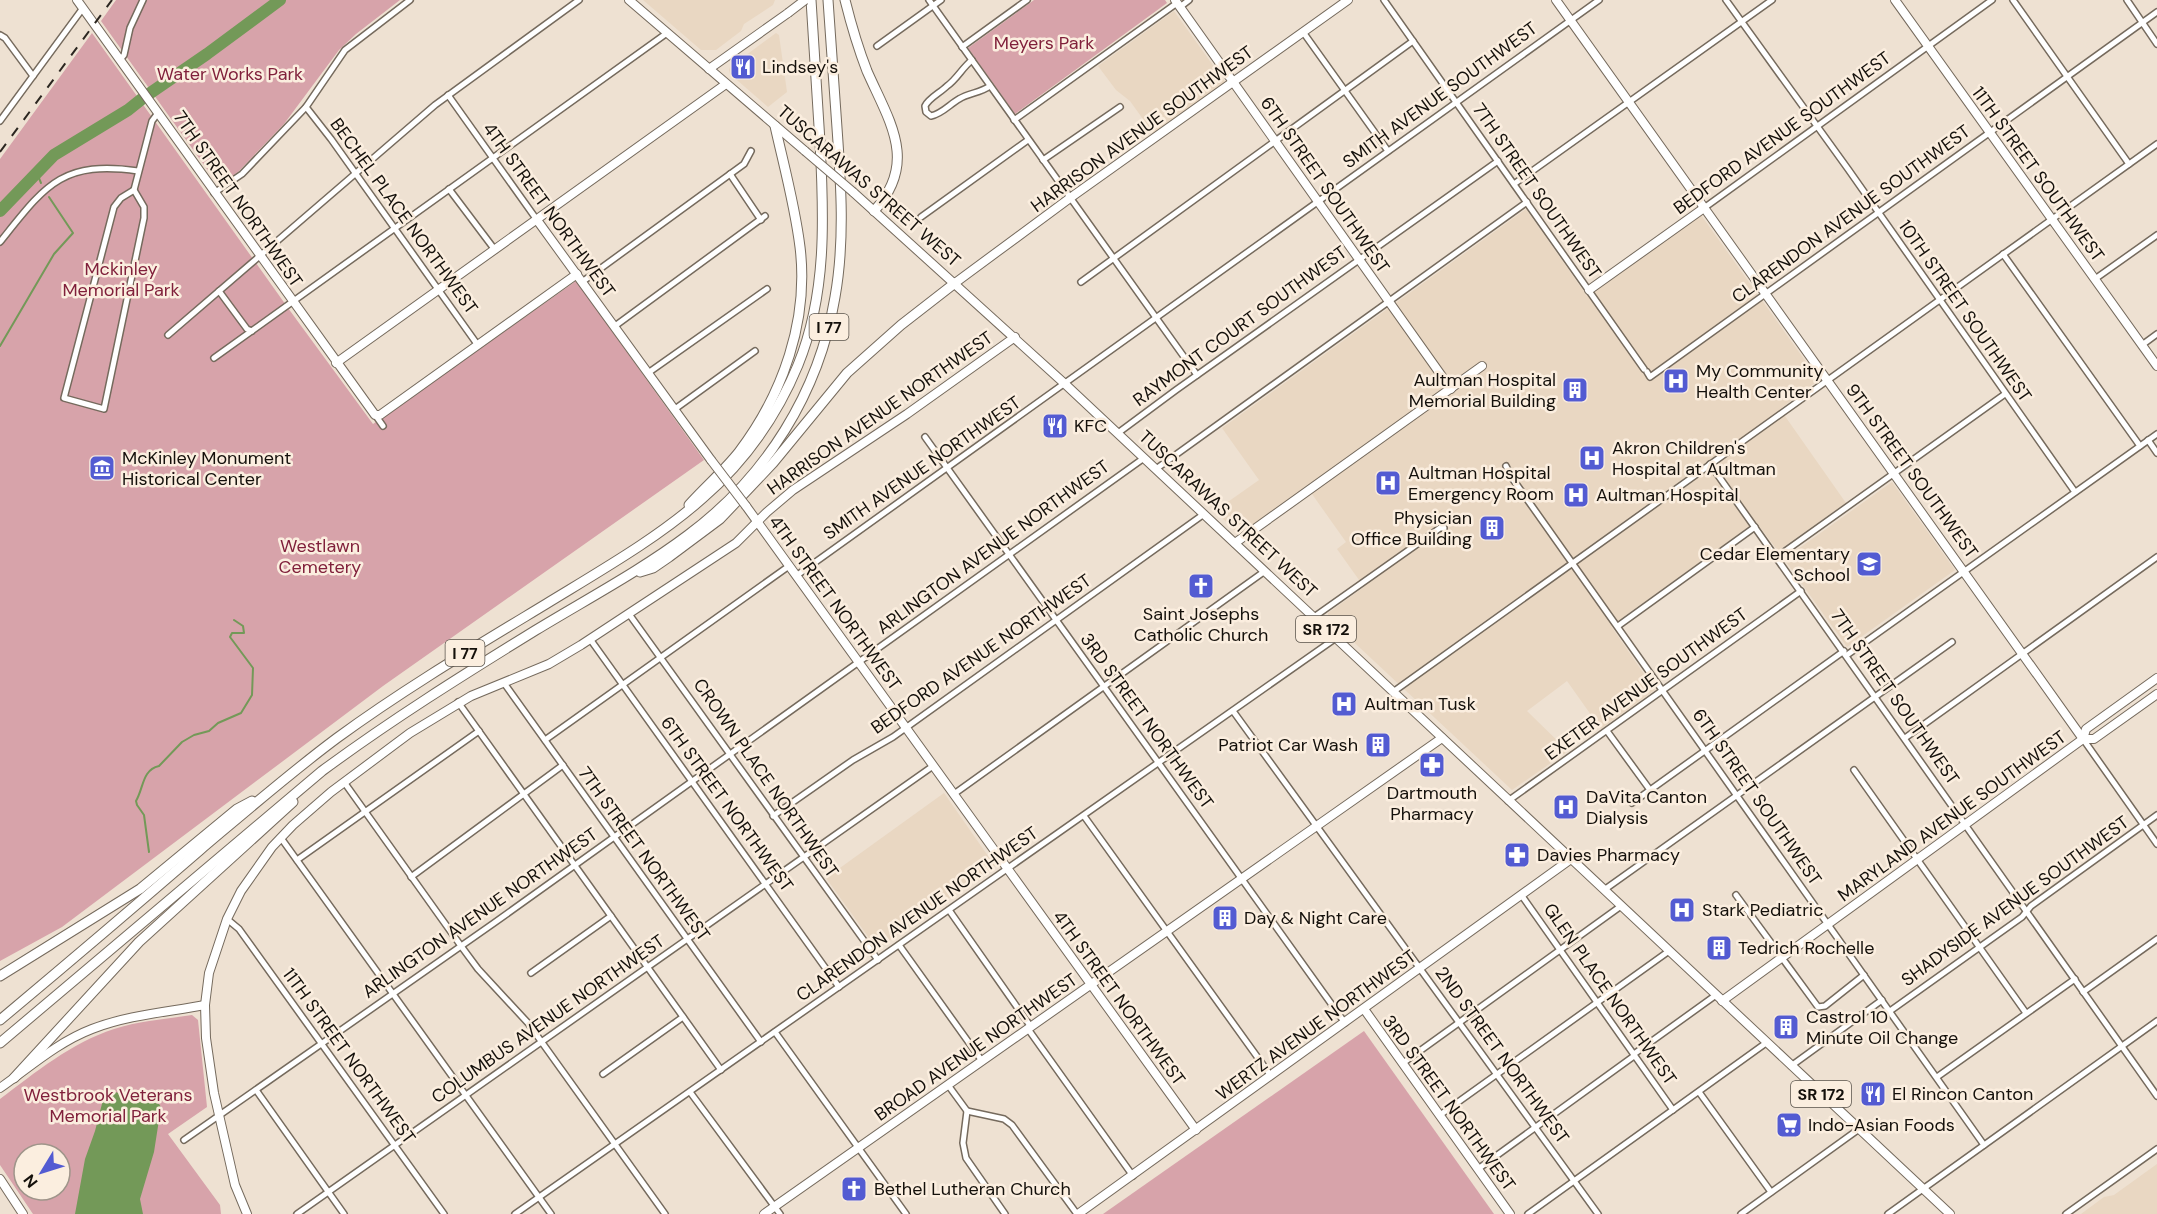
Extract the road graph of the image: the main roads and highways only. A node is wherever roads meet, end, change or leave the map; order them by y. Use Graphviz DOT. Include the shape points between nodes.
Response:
graph roads {
  1 [pos="629,0"];
  2 [pos="805,0"];
  3 [pos="811,0"];
  4 [pos="828,0"];
  5 [pos="845,0"];
  6 [pos="815,68"];
  7 [pos="775,126"];
  8 [pos="874,211"];
  9 [pos="955,284"];
  10 [pos="672,525"];
  11 [pos="629,575"];
  12 [pos="322,771"];
  13 [pos="267,793"];
  14 [pos="0,976"];
  15 [pos="0,1020"];
  16 [pos="0,1043"];
  17 [pos="14,1078"];
  18 [pos="1950,1214"];
  1 -- 7 [label="main road, TUSCARAWAS STREET WEST / SR 172"];
  2 -- 6 [label="highway"];
  3 -- 6 [label="highway, I 77"];
  4 -- 11 [label="highway, I 77" via="841,236 835,296 822,353 792,419 748,480 697,528"];
  5 -- 8 [label="highway" via="856,42 897,142 894,180 885,200"];
  6 -- 10 [label="highway, I 77" via="823,247 807,340 786,392 748,453 720,484"];
  7 -- 8 [label="main road, TUSCARAWAS STREET WEST / SR 172, bridge"];
  7 -- 10 [label="highway" via="800,248 801,296 794,342 774,394 748,440"];
  8 -- 9 [label="main road, TUSCARAWAS STREET WEST / SR 172"];
  9 -- 11 [label="highway" via="848,372 773,463 720,519 653,568"];
  9 -- 18 [label="main road, TUSCARAWAS STREET WEST / SR 172"];
  10 -- 13 [label="highway, I 77" via="401,693"];
  11 -- 12 [label="highway, I 77" via="440,688"];
  12 -- 16 [label="highway, I 77"];
  12 -- 17 [label="highway" via="280,815 163,918"];
  13 -- 14 [label="highway" via="237,809 140,889"];
  13 -- 15 [label="highway, I 77"];
}
